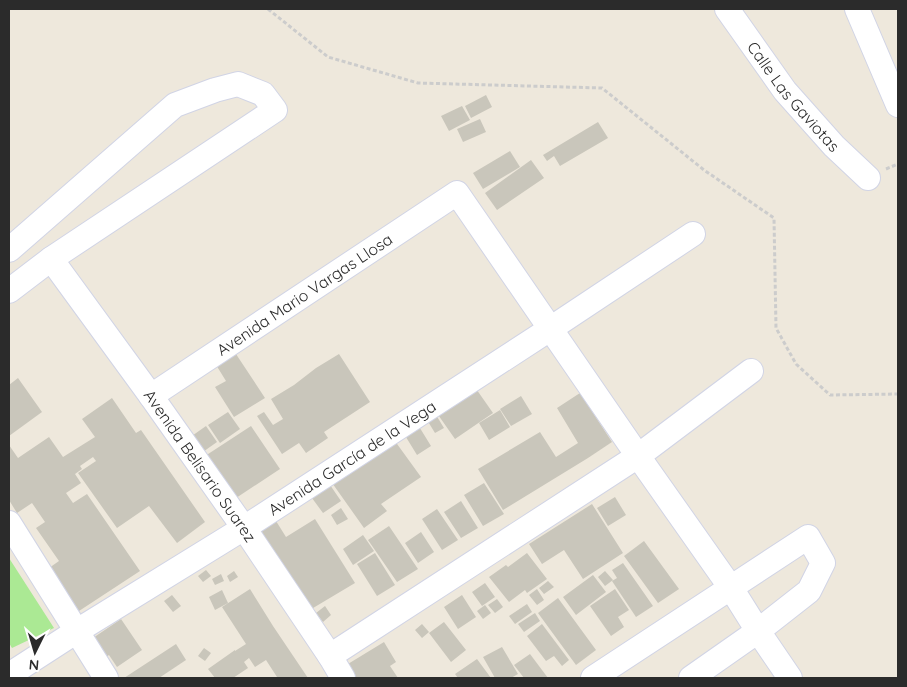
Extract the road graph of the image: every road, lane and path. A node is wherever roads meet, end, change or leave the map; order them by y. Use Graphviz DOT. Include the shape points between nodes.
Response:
graph roads {
  1 [pos="268,9"];
  2 [pos="727,9"];
  3 [pos="857,9"];
  4 [pos="898,105"];
  5 [pos="868,178"];
  6 [pos="693,234"];
  7 [pos="9,250"];
  8 [pos="50,259"];
  9 [pos="9,291"];
  10 [pos="550,329"];
  11 [pos="751,371"];
  12 [pos="898,394"];
  13 [pos="151,396"];
  14 [pos="638,456"];
  15 [pos="9,523"];
  16 [pos="244,528"];
  17 [pos="731,588"];
  18 [pos="77,631"];
  19 [pos="758,632"];
  20 [pos="330,656"];
  21 [pos="9,675"];
  22 [pos="106,678"];
  23 [pos="343,678"];
  24 [pos="593,678"];
  25 [pos="691,678"];
  26 [pos="790,678"];
  1 -- 12 [label="path" via="328,57 418,83 602,88 704,170 774,218 776,328 796,364 830,395"];
  2 -- 5 [label="street, Calle Las Gaviotas" via="785,91 834,146"];
  3 -- 4 [label="street"];
  6 -- 10 [label="street, Avenida García de la Vega"];
  7 -- 8 [label="street" via="175,105 238,84 263,94 275,110"];
  8 -- 9 [label="street"];
  8 -- 13 [label="street, Avenida Belisario Suarez"];
  10 -- 13 [label="street, Avenida Mario Vargas Llosa" via="457,193"];
  10 -- 14 [label="street"];
  10 -- 16 [label="street, Avenida García de la Vega"];
  11 -- 14 [label="street"];
  13 -- 16 [label="street, Avenida Belisario Suarez"];
  14 -- 17 [label="street"];
  14 -- 20 [label="street"];
  15 -- 18 [label="street"];
  16 -- 18 [label="street, Avenida García de la Vega"];
  16 -- 20 [label="street, Avenida Belisario Suarez"];
  17 -- 19 [label="street"];
  17 -- 19 [label="street" via="808,537 822,563 809,591"];
  17 -- 24 [label="street"];
  18 -- 21 [label="street, Avenida García de la Vega"];
  18 -- 22 [label="street"];
  19 -- 25 [label="street"];
  19 -- 26 [label="street"];
  20 -- 23 [label="street, Avenida Belisario Suarez"];
}
